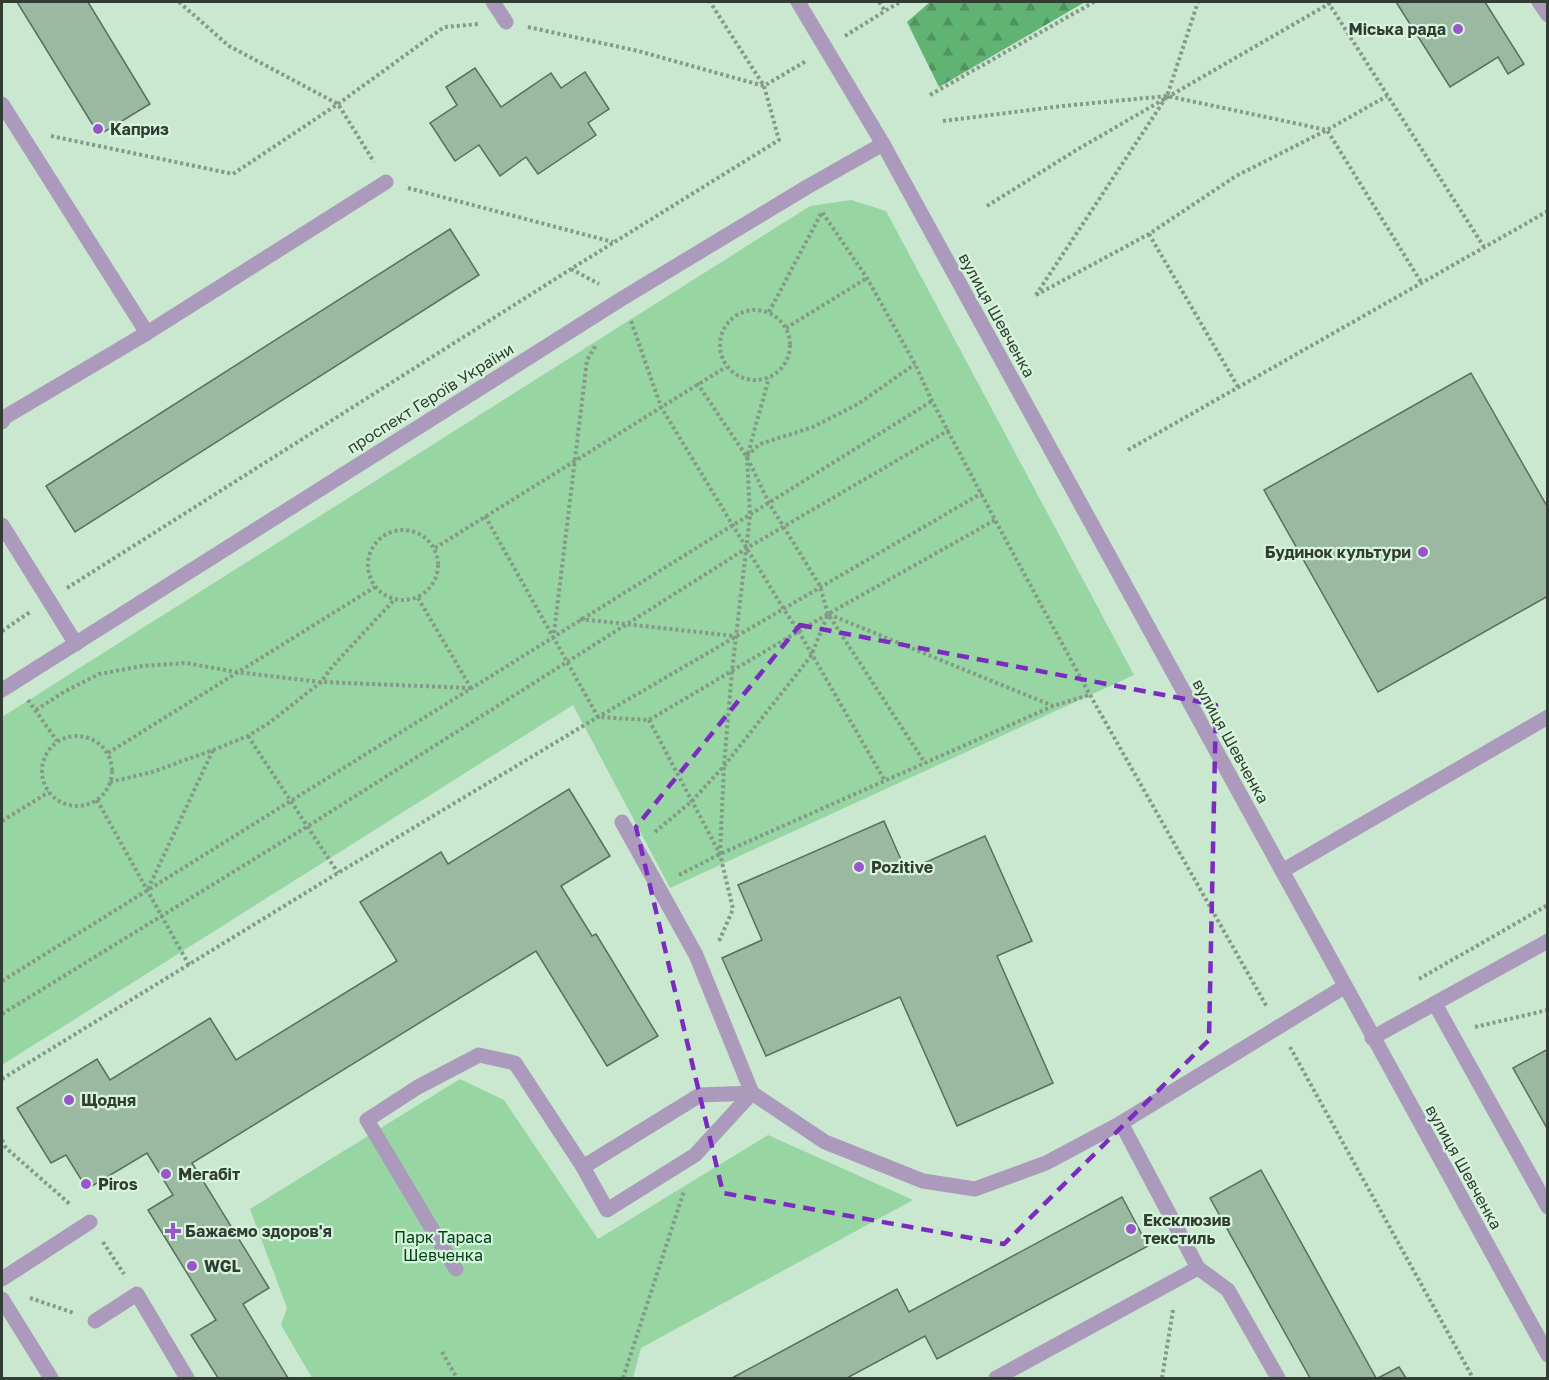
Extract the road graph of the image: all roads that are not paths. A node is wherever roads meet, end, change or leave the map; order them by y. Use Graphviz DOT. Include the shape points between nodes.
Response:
graph roads {
  1 [pos="494,2"];
  2 [pos="798,2"];
  3 [pos="1539,2"];
  4 [pos="1548,15"];
  5 [pos="506,22"];
  6 [pos="2,104"];
  7 [pos="883,144"];
  8 [pos="386,182"];
  9 [pos="147,333"];
  10 [pos="2,422"];
  11 [pos="2,525"];
  12 [pos="76,644"];
  13 [pos="2,690"];
  14 [pos="1548,717"];
  15 [pos="622,822"];
  16 [pos="1282,871"];
  17 [pos="1548,941"];
  18 [pos="1344,987"];
  19 [pos="1435,1004"];
  20 [pos="1372,1038"];
  21 [pos="752,1093"];
  22 [pos="1121,1124"];
  23 [pos="583,1167"];
  24 [pos="1548,1207"];
  25 [pos="90,1222"];
  26 [pos="1198,1268"];
  27 [pos="456,1269"];
  28 [pos="2,1279"];
  29 [pos="2,1299"];
  30 [pos="95,1321"];
  31 [pos="1548,1354"];
  32 [pos="51,1378"];
  33 [pos="187,1378"];
  34 [pos="996,1378"];
  35 [pos="1278,1378"];
  1 -- 5 [label="street"];
  2 -- 7 [label="street, вулиця Шевченка"];
  3 -- 4 [label="street"];
  6 -- 9 [label="street"];
  7 -- 12 [label="street, проспект Героїв України" via="623,298"];
  7 -- 16 [label="street, вулиця Шевченка"];
  8 -- 9 [label="street"];
  9 -- 10 [label="street"];
  11 -- 12 [label="street"];
  12 -- 13 [label="street, проспект Героїв України"];
  14 -- 16 [label="street"];
  15 -- 21 [label="street" via="696,955"];
  16 -- 18 [label="street, вулиця Шевченка"];
  17 -- 19 [label="street"];
  18 -- 20 [label="street, вулиця Шевченка"];
  18 -- 22 [label="street"];
  19 -- 20 [label="street"];
  19 -- 24 [label="street"];
  20 -- 31 [label="street, вулиця Шевченка"];
  21 -- 22 [label="street" via="825,1142 922,1181 975,1189 1046,1163"];
  21 -- 23 [label="street" via="700,1095"];
  21 -- 23 [label="street" via="695,1155 607,1210"];
  22 -- 26 [label="street"];
  23 -- 27 [label="street" via="515,1064 479,1055 367,1120"];
  25 -- 28 [label="street"];
  26 -- 34 [label="street"];
  26 -- 35 [label="street" via="1228,1290"];
  29 -- 32 [label="street"];
  30 -- 33 [label="street" via="137,1294"];
}
